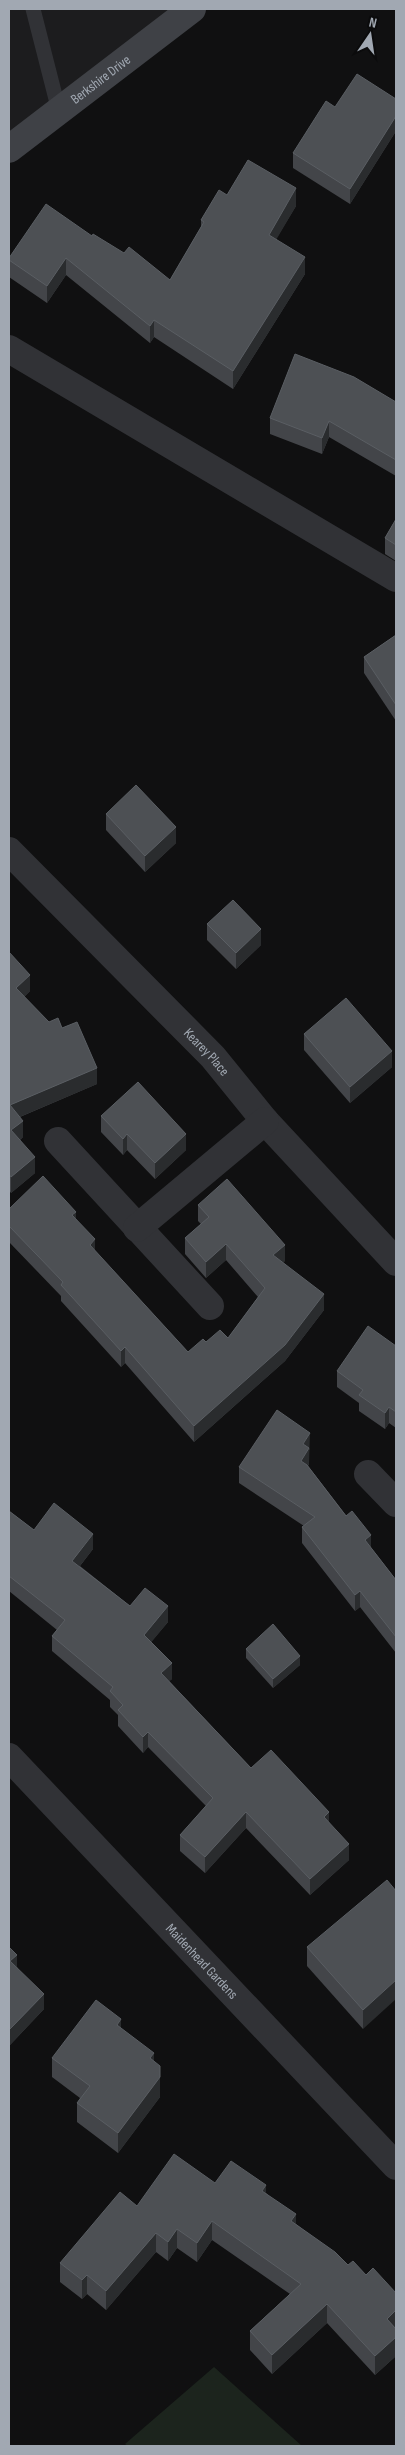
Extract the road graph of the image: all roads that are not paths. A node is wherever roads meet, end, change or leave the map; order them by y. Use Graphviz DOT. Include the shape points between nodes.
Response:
graph roads {
  1 [pos="33,9"];
  2 [pos="192,9"];
  3 [pos="59,111"];
  4 [pos="9,149"];
  5 [pos="9,349"];
  6 [pos="396,578"];
  7 [pos="14,867"];
  8 [pos="265,1121"];
  9 [pos="58,1141"];
  10 [pos="137,1228"];
  11 [pos="396,1262"];
  12 [pos="210,1306"];
  13 [pos="368,1474"];
  14 [pos="396,1503"];
  15 [pos="9,1757"];
  16 [pos="396,2166"];
  1 -- 3 [label="lane"];
  2 -- 3 [label="street, Berkshire Drive"];
  3 -- 4 [label="street, Berkshire Drive"];
  5 -- 6 [label="street"];
  7 -- 8 [label="street, Kearey Place" via="213,1057"];
  8 -- 10 [label="street"];
  8 -- 11 [label="street, Kearey Place"];
  9 -- 10 [label="street"];
  10 -- 12 [label="street"];
  13 -- 14 [label="street"];
  15 -- 16 [label="street, Maidenhead Gardens"];
}
